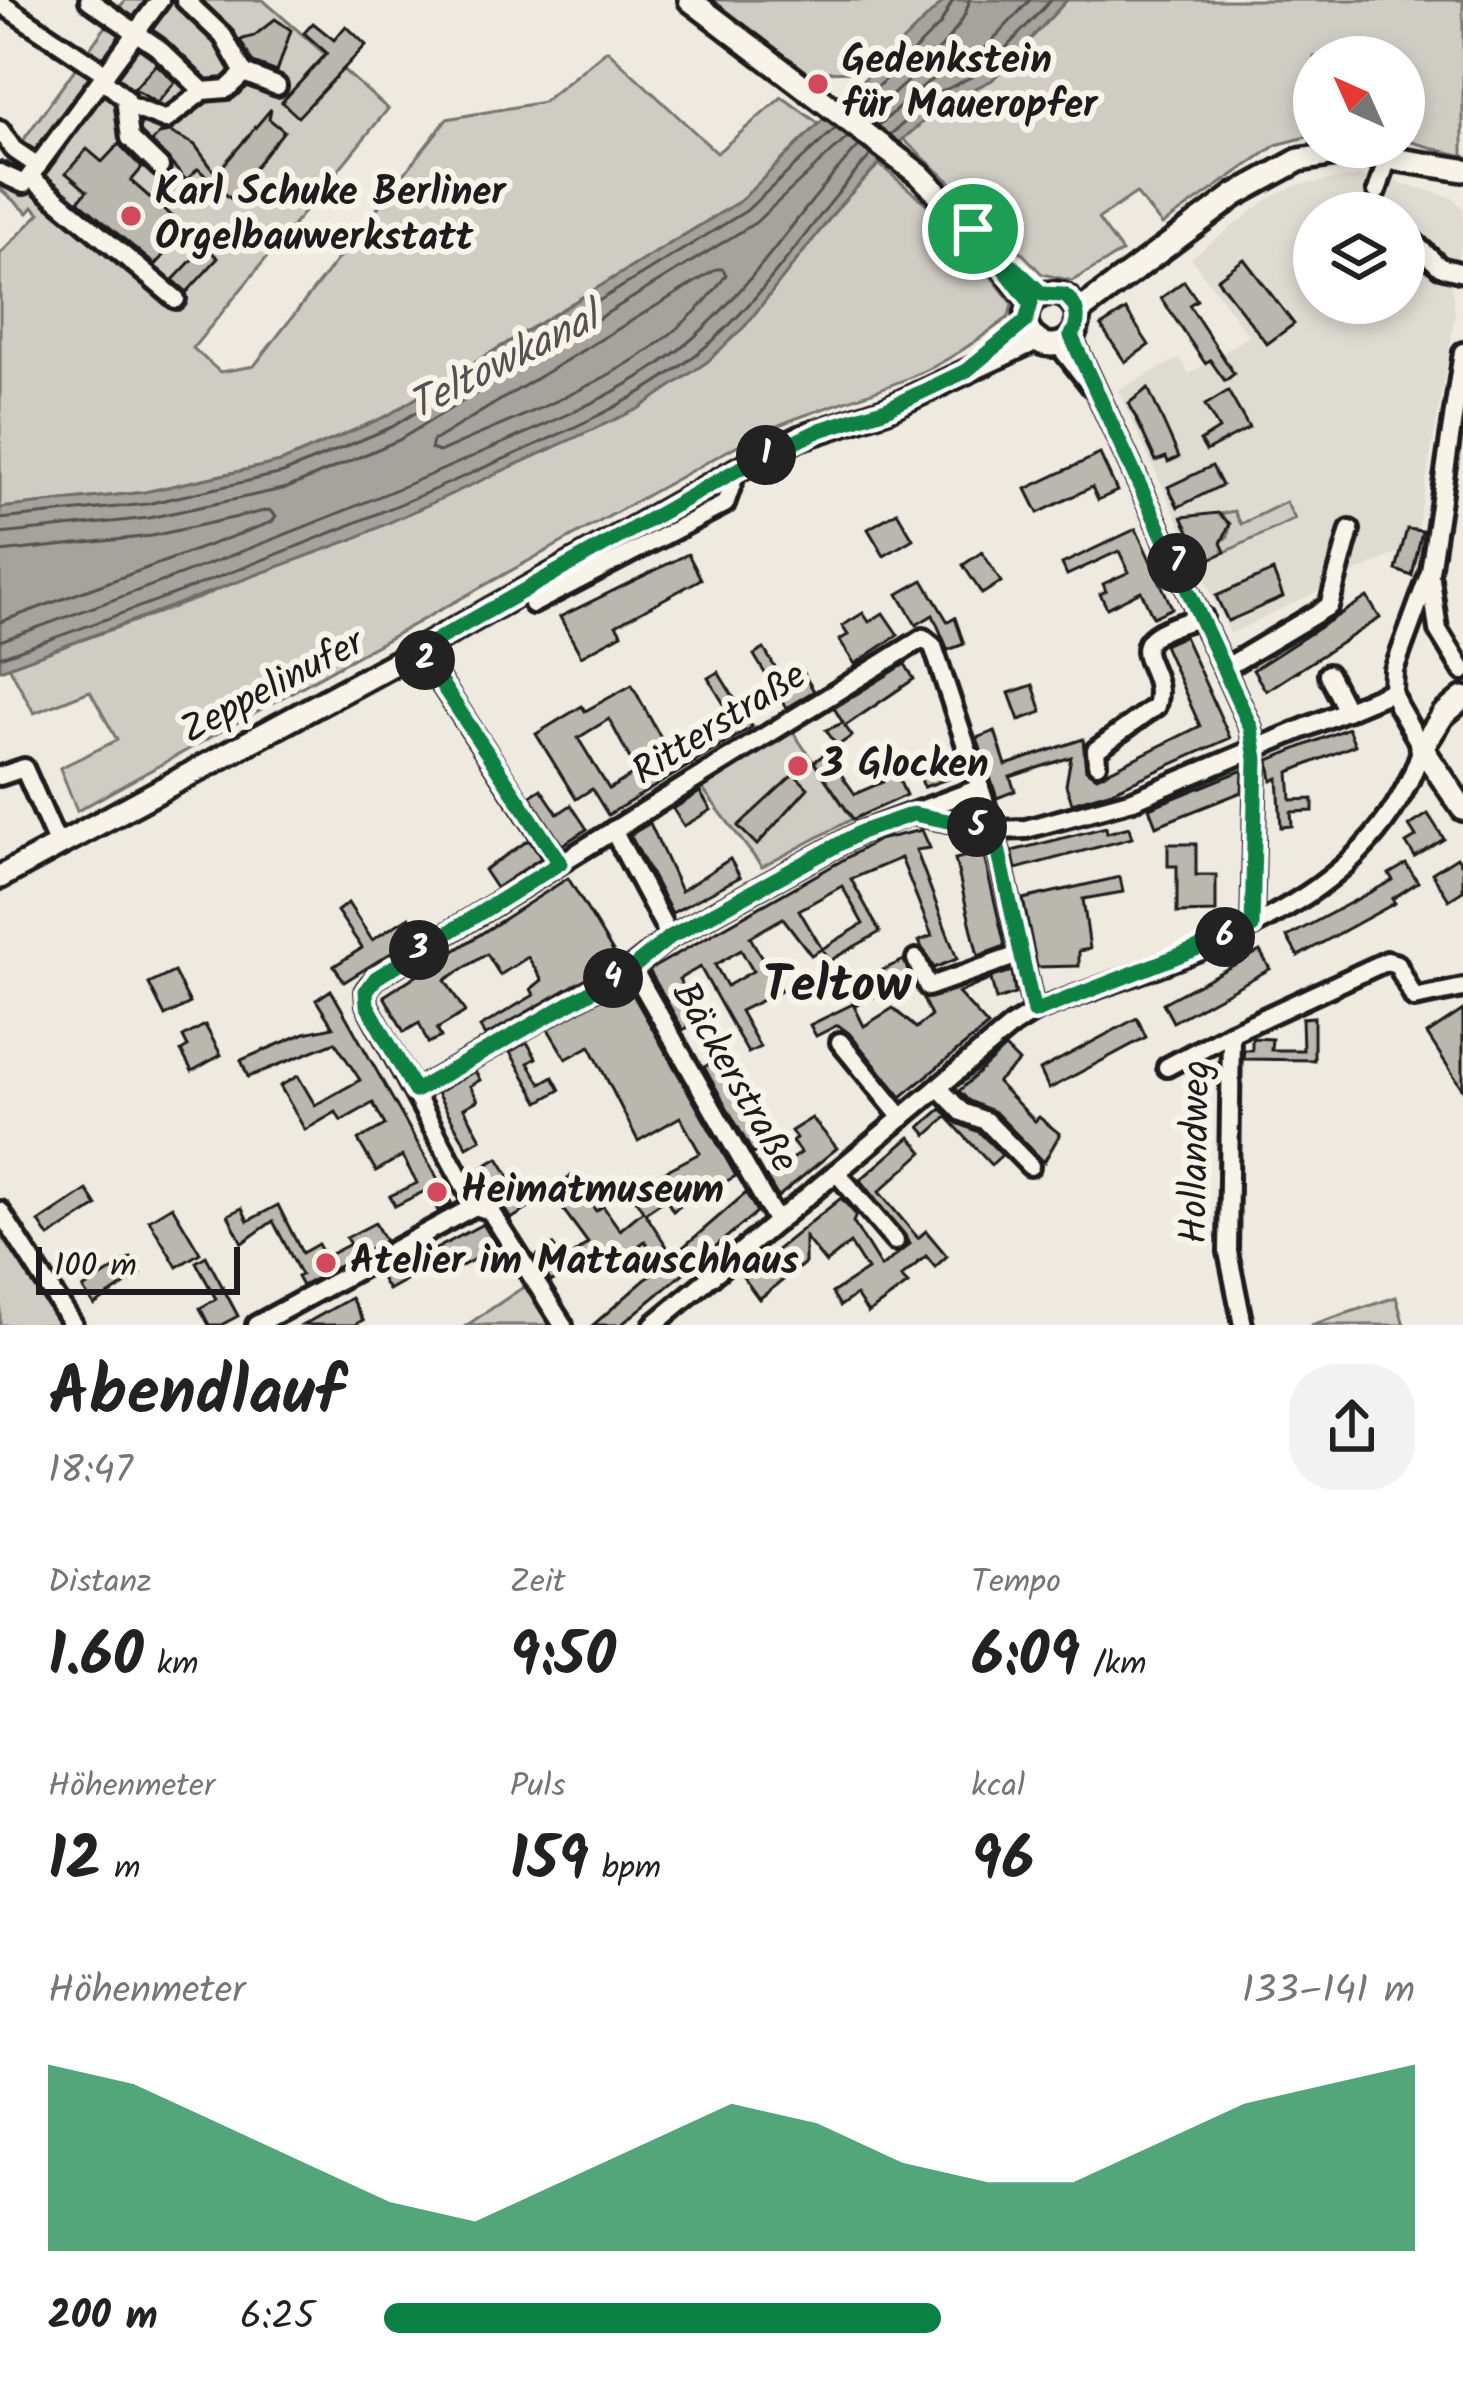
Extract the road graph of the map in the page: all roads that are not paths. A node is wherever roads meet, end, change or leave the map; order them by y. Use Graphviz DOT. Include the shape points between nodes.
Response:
graph roads {
  1 [pos="88,0"];
  2 [pos="160,0"];
  3 [pos="185,0"];
  4 [pos="690,0"];
  5 [pos="0,3"];
  6 [pos="135,34"];
  7 [pos="244,73"];
  8 [pos="104,76"];
  9 [pos="277,86"];
  10 [pos="203,92"];
  11 [pos="127,105"];
  12 [pos="0,130"];
  13 [pos="1293,163"];
  14 [pos="1425,164"];
  15 [pos="160,167"];
  16 [pos="1392,168"];
  17 [pos="1418,168"];
  18 [pos="1463,170"];
  19 [pos="0,173"];
  20 [pos="31,175"];
  21 [pos="1463,185"];
  22 [pos="1377,191"];
  23 [pos="1425,253"];
  24 [pos="1463,273"];
  25 [pos="176,299"];
  26 [pos="1073,306"];
  27 [pos="1044,323"];
  28 [pos="1463,352"];
  29 [pos="737,470"];
  30 [pos="1454,477"];
  31 [pos="1350,530"];
  32 [pos="1430,572"];
  33 [pos="533,604"];
  34 [pos="1203,617"];
  35 [pos="419,650"];
  36 [pos="1226,668"];
  37 [pos="1463,671"];
  38 [pos="1328,674"];
  39 [pos="1393,691"];
  40 [pos="1463,698"];
  41 [pos="1347,711"];
  42 [pos="1255,747"];
  43 [pos="1422,748"];
  44 [pos="1097,764"];
  45 [pos="0,776"];
  46 [pos="980,788"];
  47 [pos="1463,809"];
  48 [pos="913,814"];
  49 [pos="613,830"];
  50 [pos="994,830"];
  51 [pos="58,845"];
  52 [pos="560,863"];
  53 [pos="0,877"];
  54 [pos="1252,927"];
  55 [pos="670,937"];
  56 [pos="1021,954"];
  57 [pos="916,959"];
  58 [pos="632,968"];
  59 [pos="1463,988"];
  60 [pos="1034,1012"];
  61 [pos="1232,1034"];
  62 [pos="840,1042"];
  63 [pos="1167,1067"];
  64 [pos="938,1088"];
  65 [pos="415,1091"];
  66 [pos="902,1118"];
  67 [pos="1030,1166"];
  68 [pos="837,1173"];
  69 [pos="475,1206"];
  70 [pos="0,1211"];
  71 [pos="777,1222"];
  72 [pos="895,1240"];
  73 [pos="74,1325"];
  74 [pos="256,1325"];
  75 [pos="562,1325"];
  76 [pos="653,1325"];
  77 [pos="1243,1325"];
  1 -- 6 [label="street"];
  2 -- 6 [label="street"];
  3 -- 7 [label="street" via="223,36"];
  4 -- 27 [label="main road" via="896,156 973,229"];
  5 -- 8 [label="street"];
  6 -- 8 [label="street"];
  6 -- 10 [label="street"];
  7 -- 9 [label="street"];
  7 -- 10 [label="street" via="227,89"];
  8 -- 11 [label="street"];
  8 -- 20 [label="street"];
  10 -- 11 [label="street" via="166,120"];
  11 -- 15 [label="street" via="130,138"];
  12 -- 20 [label="street"];
  13 -- 26 [label="main road"];
  14 -- 18 [label="main road"];
  16 -- 22 [label="street"];
  17 -- 21 [label="main road"];
  19 -- 20 [label="street"];
  20 -- 25 [label="street"];
  23 -- 24 [label="street"];
  26 -- 27 [label="main road"];
  26 -- 27 [label="main road" via="1057,293"];
  27 -- 29 [label="main road, Zeppelinufer" via="966,371"];
  27 -- 34 [label="street" via="1105,403"];
  28 -- 30 [label="street"];
  29 -- 33 [label="street" via="725,504"];
  29 -- 35 [label="main road, Zeppelinufer"];
  30 -- 32 [label="street"];
  31 -- 36 [label="street" via="1329,606"];
  32 -- 37 [label="street" via="1438,630"];
  32 -- 39 [label="street" via="1400,648"];
  34 -- 36 [label="street"];
  34 -- 44 [label="street" via="1162,629 1149,644 1156,706 1096,750"];
  35 -- 51 [label="main road, Zeppelinufer"];
  35 -- 52 [label="street"];
  36 -- 42 [label="street"];
  38 -- 41 [label="street"];
  39 -- 41 [label="street"];
  39 -- 43 [label="street"];
  40 -- 43 [label="main road"];
  41 -- 42 [label="street"];
  42 -- 50 [label="street" via="1133,800"];
  42 -- 54 [label="street"];
  43 -- 47 [label="main road"];
  43 -- 54 [label="street" via="1411,782 1366,846 1298,904"];
  45 -- 51 [label="street" via="24,768"];
  46 -- 48 [label="street"];
  46 -- 49 [label="street, Ritterstraße" via="933,646 923,638"];
  46 -- 50 [label="street, Ritterstraße"];
  48 -- 50 [label="street"];
  48 -- 55 [label="street" via="861,832"];
  49 -- 52 [label="street, Ritterstraße"];
  49 -- 55 [label="street"];
  50 -- 56 [label="street, Ritterstraße"];
  51 -- 53 [label="main road, Zeppelinufer"];
  52 -- 65 [label="street, Ritterstraße" via="366,991"];
  54 -- 60 [label="street"];
  55 -- 58 [label="street"];
  56 -- 57 [label="street" via="928,987"];
  56 -- 60 [label="street, Ritterstraße"];
  58 -- 65 [label="street"];
  58 -- 71 [label="street, Bäckerstraße"];
  59 -- 61 [label="street, Hollandweg" via="1420,998 1387,961"];
  60 -- 64 [label="street"];
  61 -- 63 [label="street"];
  61 -- 77 [label="street, Hollandweg" via="1228,1252"];
  62 -- 66 [label="street"];
  64 -- 66 [label="street"];
  64 -- 67 [label="street"];
  65 -- 69 [label="street"];
  66 -- 68 [label="street"];
  68 -- 71 [label="street"];
  68 -- 72 [label="street"];
  69 -- 74 [label="street"];
  69 -- 75 [label="street" via="490,1211"];
  70 -- 73 [label="street"];
  71 -- 76 [label="street"];
}
